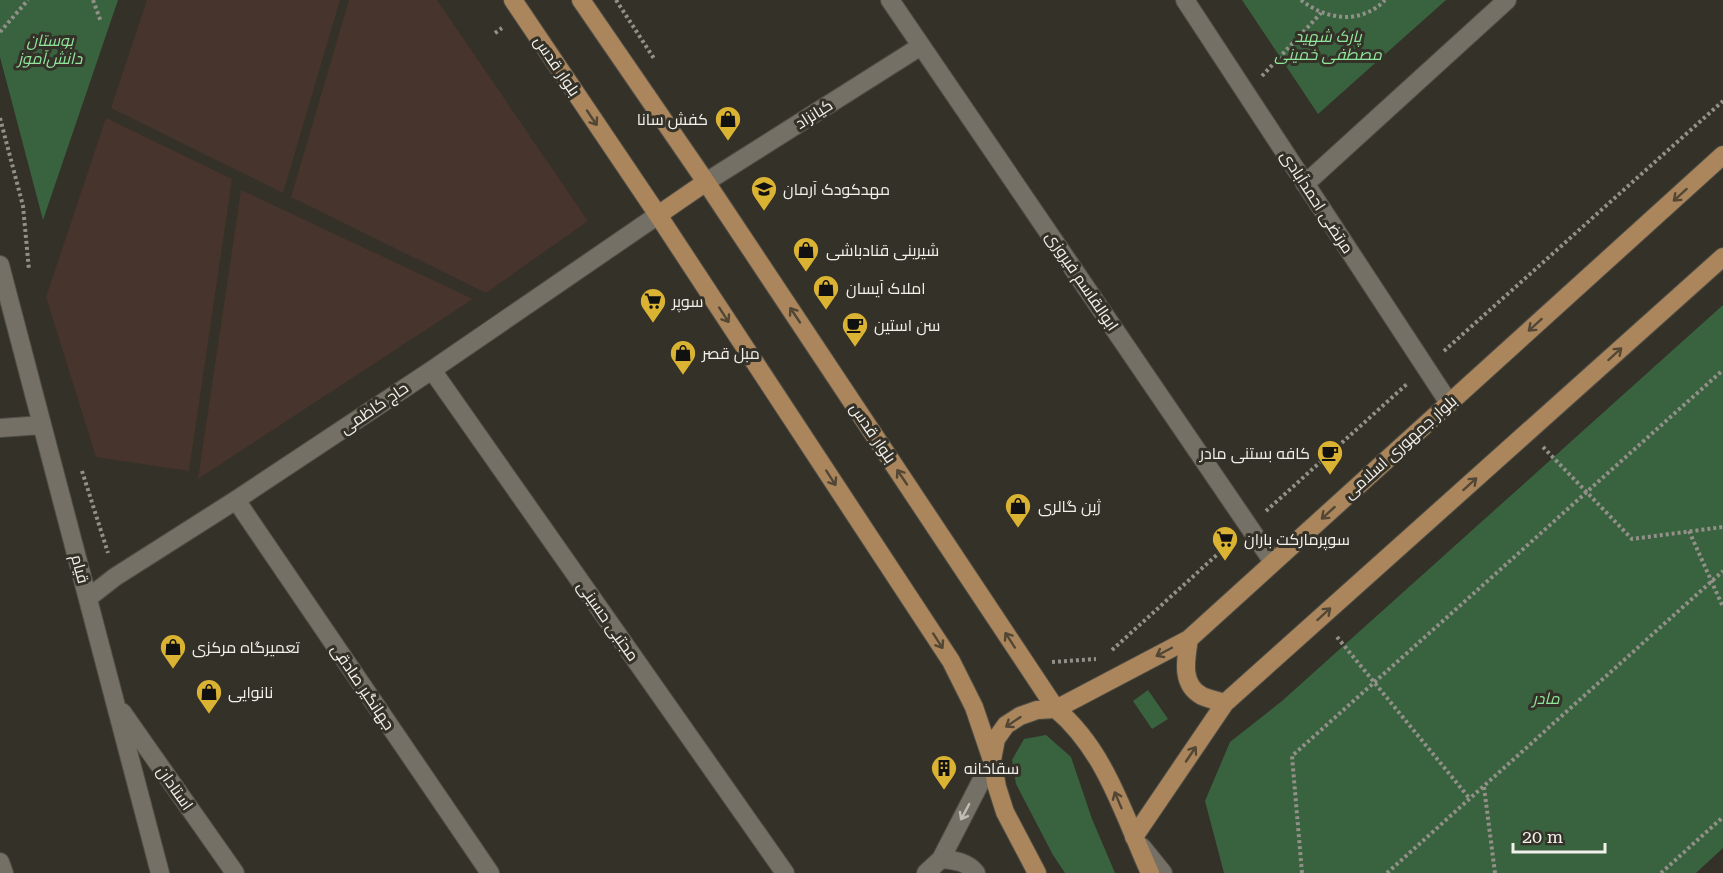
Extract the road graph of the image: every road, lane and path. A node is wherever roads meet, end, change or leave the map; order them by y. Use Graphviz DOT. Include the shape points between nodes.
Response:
graph roads {
  1 [pos="28,0"];
  2 [pos="93,0"];
  3 [pos="513,0"];
  4 [pos="581,0"];
  5 [pos="890,0"];
  6 [pos="1185,0"];
  7 [pos="1301,0"];
  8 [pos="1385,0"];
  9 [pos="1507,0"];
  10 [pos="1321,13"];
  11 [pos="101,22"];
  12 [pos="0,32"];
  13 [pos="921,46"];
  14 [pos="1246,93"];
  15 [pos="1723,101"];
  16 [pos="0,118"];
  17 [pos="1723,155"];
  18 [pos="706,182"];
  19 [pos="1305,184"];
  20 [pos="658,215"];
  21 [pos="1723,257"];
  22 [pos="29,271"];
  23 [pos="1,276"];
  24 [pos="1425,368"];
  25 [pos="432,370"];
  26 [pos="1723,370"];
  27 [pos="1449,404"];
  28 [pos="42,424"];
  29 [pos="0,428"];
  30 [pos="1528,432"];
  31 [pos="80,463"];
  32 [pos="1586,492"];
  33 [pos="236,500"];
  34 [pos="1249,526"];
  35 [pos="1723,527"];
  36 [pos="1689,531"];
  37 [pos="1273,562"];
  38 [pos="1723,571"];
  39 [pos="115,577"];
  40 [pos="1712,582"];
  41 [pos="88,598"];
  42 [pos="1723,607"];
  43 [pos="1321,617"];
  44 [pos="1189,639"];
  45 [pos="1110,651"];
  46 [pos="1101,659"];
  47 [pos="1049,662"];
  48 [pos="1374,682"];
  49 [pos="115,702"];
  50 [pos="1226,703"];
  51 [pos="1056,709"];
  52 [pos="992,760"];
  53 [pos="1484,786"];
  54 [pos="1470,799"];
  55 [pos="1723,817"];
  56 [pos="1134,837"];
  57 [pos="941,859"];
  58 [pos="0,862"];
  59 [pos="4,873"];
  60 [pos="160,873"];
  61 [pos="235,873"];
  62 [pos="490,873"];
  63 [pos="785,873"];
  64 [pos="926,873"];
  65 [pos="976,873"];
  66 [pos="1037,873"];
  67 [pos="1150,873"];
  68 [pos="1163,873"];
  69 [pos="1302,873"];
  70 [pos="1387,873"];
  71 [pos="1495,873"];
  72 [pos="1661,873"];
  1 -- 12 [label="path"];
  2 -- 11 [label="path"];
  3 -- 20 [label="main road, بلوار قدس, one-way"];
  4 -- 18 [label="main road, بلوار قدس"];
  5 -- 13 [label="street, ابوالقاسم فیروزی"];
  6 -- 14 [label="street, مرتضی احمدآبادی"];
  7 -- 10 [label="path"];
  8 -- 10 [label="path" via="1353,17"];
  9 -- 19 [label="street"];
  10 -- 14 [label="path"];
  13 -- 18 [label="street, کیانزاد"];
  13 -- 34 [label="street, ابوالقاسم فیروزی"];
  14 -- 19 [label="street, مرتضی احمدآبادی"];
  15 -- 24 [label="path"];
  16 -- 22 [label="path" via="23,206"];
  17 -- 27 [label="main road, بلوار جمهوری اسلامی, one-way"];
  18 -- 20 [label="main road"];
  51 -- 18 [label="main road, بلوار قدس, one-way"];
  19 -- 24 [label="street, مرتضی احمدآبادی"];
  20 -- 25 [label="street, حاج کاظمی"];
  20 -- 52 [label="main road, بلوار قدس, one-way" via="951,661 974,707"];
  30 -- 21 [label="main road, one-way"];
  23 -- 28 [label="street, قیام"];
  24 -- 27 [label="street, مرتضی احمدآبادی"];
  24 -- 34 [label="path"];
  25 -- 33 [label="street, حاج کاظمی"];
  25 -- 63 [label="street, مجتبی حسینی"];
  26 -- 32 [label="path"];
  27 -- 37 [label="main road, بلوار جمهوری اسلامی, one-way"];
  28 -- 29 [label="street"];
  28 -- 41 [label="street, قیام"];
  30 -- 32 [label="path"];
  43 -- 30 [label="main road, one-way"];
  31 -- 39 [label="path"];
  32 -- 36 [label="path" via="1632,539"];
  32 -- 48 [label="path"];
  33 -- 39 [label="street, حاج کاظمی"];
  33 -- 62 [label="street, جهانگیر صادقی"];
  34 -- 37 [label="street, ابوالقاسم فیروزی"];
  34 -- 45 [label="path"];
  35 -- 36 [label="path"];
  36 -- 40 [label="path"];
  37 -- 44 [label="main road, بلوار جمهوری اسلامی"];
  38 -- 40 [label="path"];
  39 -- 41 [label="street, حاج کاظمی"];
  40 -- 42 [label="path"];
  40 -- 53 [label="path"];
  41 -- 49 [label="street, قیام"];
  43 -- 48 [label="path"];
  43 -- 50 [label="main road"];
  44 -- 50 [label="main road" via="1188,683 1203,696"];
  44 -- 51 [label="main road, بلوار جمهوری اسلامی, one-way"];
  46 -- 47 [label="path"];
  48 -- 54 [label="path"];
  48 -- 69 [label="path" via="1292,756"];
  49 -- 60 [label="street, قیام"];
  49 -- 61 [label="street, استادان"];
  56 -- 50 [label="main road, one-way"];
  51 -- 52 [label="main road, بلوار جمهوری اسلامی, one-way" via="1037,710 1006,725 996,739"];
  56 -- 51 [label="main road, بلوار قدس, one-way" via="1096,755"];
  52 -- 57 [label="street, one-way"];
  52 -- 66 [label="main road, بلوار قدس" via="1005,812"];
  53 -- 54 [label="path"];
  53 -- 71 [label="path"];
  54 -- 70 [label="path"];
  55 -- 72 [label="path"];
  56 -- 67 [label="main road, بلوار قدس"];
  56 -- 68 [label="street"];
  57 -- 64 [label="street"];
  57 -- 65 [label="street" via="958,860"];
  58 -- 59 [label="street"];
}
